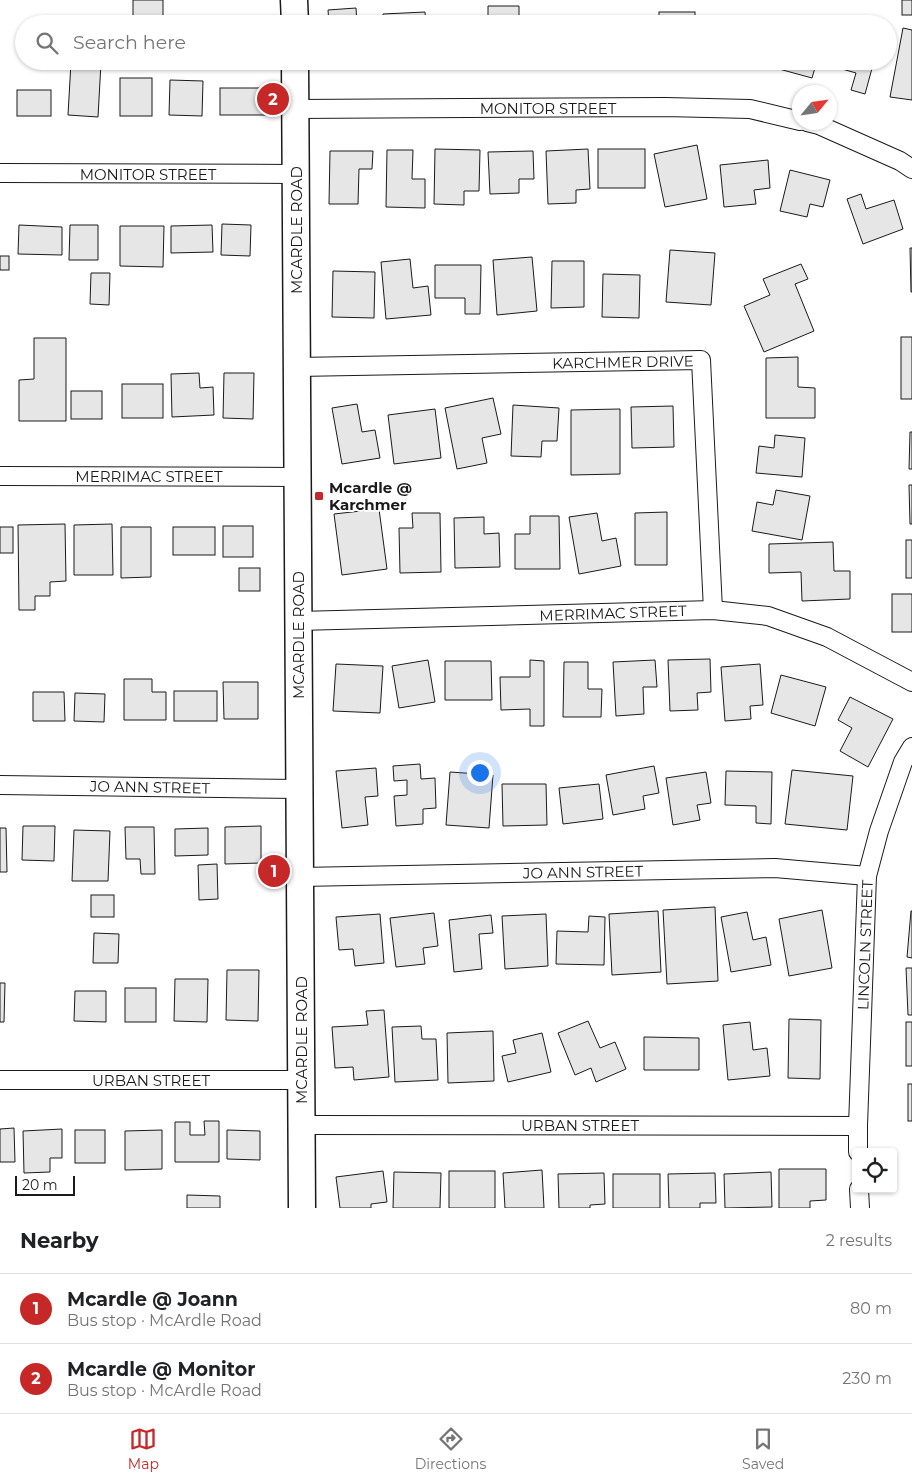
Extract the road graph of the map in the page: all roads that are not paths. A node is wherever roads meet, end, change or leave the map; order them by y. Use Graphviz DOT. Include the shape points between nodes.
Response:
graph roads {
  1 [pos="294,0"];
  2 [pos="294,15"];
  3 [pos="295,70"];
  4 [pos="295,110"];
  5 [pos="792,119"];
  6 [pos="830,130"];
  7 [pos="912,169"];
  8 [pos="0,173"];
  9 [pos="296,174"];
  10 [pos="297,367"];
  11 [pos="0,476"];
  12 [pos="297,476"];
  13 [pos="713,610"];
  14 [pos="298,621"];
  15 [pos="912,682"];
  16 [pos="912,747"];
  17 [pos="0,784"];
  18 [pos="299,789"];
  19 [pos="867,876"];
  20 [pos="300,877"];
  21 [pos="0,1080"];
  22 [pos="301,1080"];
  23 [pos="302,1125"];
  24 [pos="858,1126"];
  25 [pos="858,1148"];
  26 [pos="859,1193"];
  27 [pos="302,1208"];
  28 [pos="860,1208"];
  1 -- 2 [label="main road"];
  3 -- 4 [label="main road, MCARDLE ROAD"];
  4 -- 5 [label="street, MONITOR STREET" via="665,107 750,109"];
  4 -- 9 [label="main road, MCARDLE ROAD"];
  6 -- 7 [label="street"];
  8 -- 9 [label="street, MONITOR STREET"];
  9 -- 10 [label="main road, MCARDLE ROAD"];
  10 -- 12 [label="main road, MCARDLE ROAD"];
  10 -- 13 [label="street, KARCHMER DRIVE" via="701,360"];
  11 -- 12 [label="street, MERRIMAC STREET"];
  12 -- 14 [label="main road, MCARDLE ROAD"];
  13 -- 14 [label="street, MERRIMAC STREET"];
  13 -- 15 [label="street, MERRIMAC STREET" via="768,616 827,637"];
  14 -- 18 [label="main road, MCARDLE ROAD"];
  16 -- 19 [label="street, LINCOLN STREET" via="903,762"];
  17 -- 18 [label="street, JO ANN STREET"];
  18 -- 20 [label="main road, MCARDLE ROAD"];
  19 -- 20 [label="street, JO ANN STREET" via="775,868"];
  19 -- 24 [label="street, LINCOLN STREET"];
  20 -- 22 [label="main road, MCARDLE ROAD"];
  21 -- 22 [label="street, URBAN STREET"];
  22 -- 23 [label="main road, MCARDLE ROAD"];
  23 -- 24 [label="street, URBAN STREET"];
  23 -- 27 [label="main road, MCARDLE ROAD"];
  24 -- 25 [label="street, LINCOLN STREET"];
  26 -- 28 [label="street"];
}
